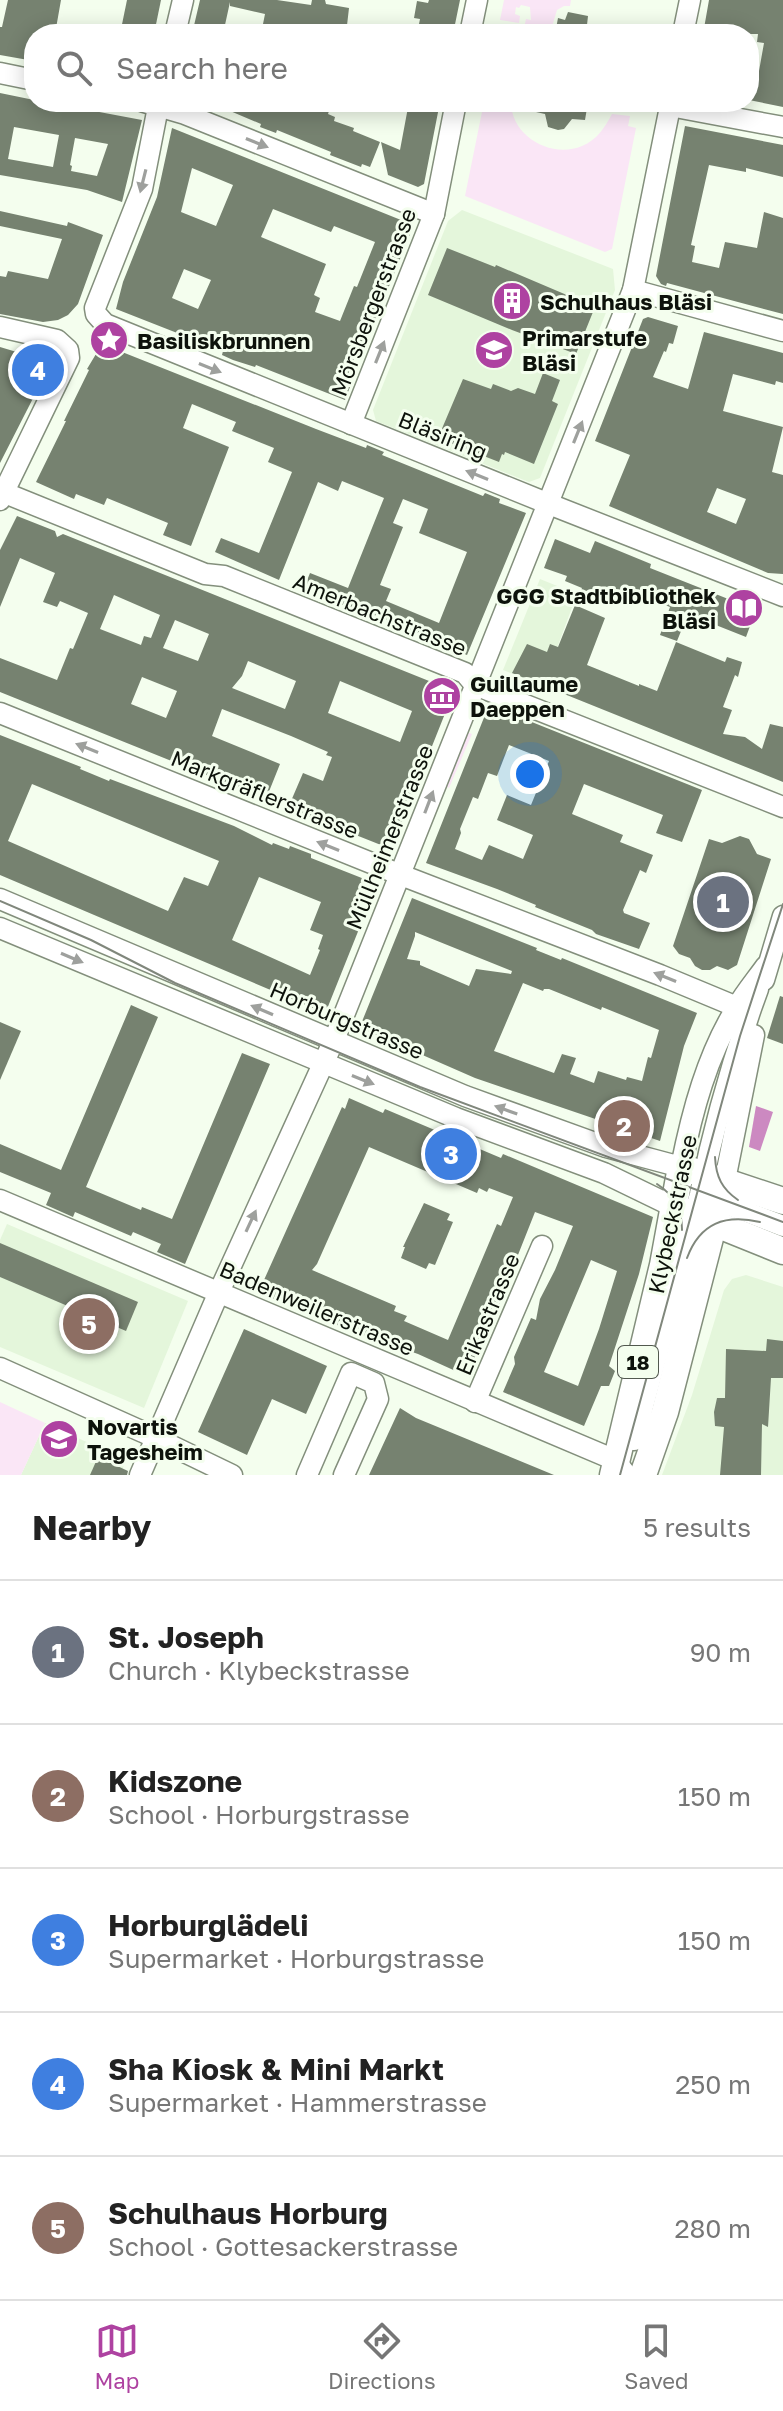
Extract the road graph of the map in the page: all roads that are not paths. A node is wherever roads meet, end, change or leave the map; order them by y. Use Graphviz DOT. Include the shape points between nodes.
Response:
graph roads {
  1 [pos="183,0"];
  2 [pos="477,0"];
  3 [pos="690,0"];
  4 [pos="177,24"];
  5 [pos="472,24"];
  6 [pos="685,24"];
  7 [pos="0,73"];
  8 [pos="24,78"];
  9 [pos="153,112"];
  10 [pos="177,112"];
  11 [pos="454,112"];
  12 [pos="668,112"];
  13 [pos="709,112"];
  14 [pos="783,127"];
  15 [pos="434,214"];
  16 [pos="633,290"];
  17 [pos="0,327"];
  18 [pos="783,331"];
  19 [pos="351,424"];
  20 [pos="1,495"];
  21 [pos="549,504"];
  22 [pos="783,596"];
  23 [pos="475,685"];
  24 [pos="0,713"];
  25 [pos="783,807"];
  26 [pos="401,875"];
  27 [pos="0,899"];
  28 [pos="783,916"];
  29 [pos="0,928"];
  30 [pos="766,966"];
  31 [pos="737,1007"];
  32 [pos="334,1040"];
  33 [pos="324,1064"];
  34 [pos="701,1195"];
  35 [pos="0,1200"];
  36 [pos="783,1201"];
  37 [pos="783,1226"];
  38 [pos="746,1237"];
  39 [pos="542,1246"];
  40 [pos="783,1251"];
  41 [pos="705,1260"];
  42 [pos="219,1292"];
  43 [pos="0,1368"];
  44 [pos="475,1402"];
  45 [pos="158,1440"];
  46 [pos="624,1472"];
  47 [pos="140,1475"];
  48 [pos="232,1475"];
  49 [pos="307,1475"];
  50 [pos="344,1475"];
  1 -- 4 [label="street"];
  2 -- 5 [label="street"];
  3 -- 6 [label="street"];
  7 -- 8 [label="street"];
  9 -- 19 [label="street, Bläsiring, one-way" via="142,189 95,308 99,319"];
  10 -- 15 [label="street, one-way"];
  11 -- 15 [label="street, Mörsbergerstrasse"];
  12 -- 16 [label="street, Müllheimerstrasse"];
  13 -- 14 [label="street"];
  19 -- 15 [label="street, Mörsbergerstrasse, one-way"];
  16 -- 18 [label="street"];
  21 -- 16 [label="street, Müllheimerstrasse, one-way"];
  17 -- 20 [label="street" via="57,340 69,358"];
  21 -- 19 [label="street, Bläsiring, one-way"];
  20 -- 23 [label="street, Amerbachstrasse" via="205,574 224,576 465,673"];
  21 -- 22 [label="street, Bläsiring"];
  21 -- 23 [label="street, Müllheimerstrasse"];
  23 -- 25 [label="street, Amerbachstrasse"];
  26 -- 23 [label="street, Müllheimerstrasse, one-way"];
  26 -- 24 [label="street, Markgräflerstrasse, one-way"];
  31 -- 26 [label="street, Markgräflerstrasse, one-way"];
  26 -- 32 [label="street, Müllheimerstrasse"];
  32 -- 27 [label="street, Horburgstrasse, one-way"];
  28 -- 30 [label="street, Klybeckstrasse"];
  29 -- 33 [label="street, one-way"];
  30 -- 31 [label="street, Klybeckstrasse"];
  30 -- 34 [label="street, Klybeckstrasse" via="744,1088"];
  31 -- 34 [label="street, Klybeckstrasse" via="703,1080 690,1127"];
  32 -- 33 [label="street, Müllheimerstrasse"];
  34 -- 32 [label="street, Horburgstrasse, one-way" via="606,1147 465,1096"];
  33 -- 34 [label="street, one-way" via="604,1173"];
  42 -- 33 [label="street, Müllheimerstrasse, one-way"];
  34 -- 36 [label="main road"];
  34 -- 37 [label="street"];
  34 -- 38 [label="main road"];
  34 -- 41 [label="main road, Klybeckstrasse / 18"];
  34 -- 46 [label="main road, Klybeckstrasse / 18" via="663,1265"];
  35 -- 42 [label="street, Badenweilerstrasse"];
  38 -- 40 [label="main road"];
  38 -- 41 [label="main road" via="724,1242"];
  39 -- 44 [label="street, Erikastrasse"];
  41 -- 46 [label="main road, Klybeckstrasse / 18" via="665,1412"];
  42 -- 44 [label="street, Badenweilerstrasse"];
  42 -- 45 [label="street, Müllheimerstrasse"];
  43 -- 45 [label="street"];
  44 -- 46 [label="street, Badenweilerstrasse"];
  45 -- 47 [label="street, Müllheimerstrasse"];
  45 -- 48 [label="street"];
  49 -- 50 [label="street" via="351,1373 374,1383 378,1399"];
}
